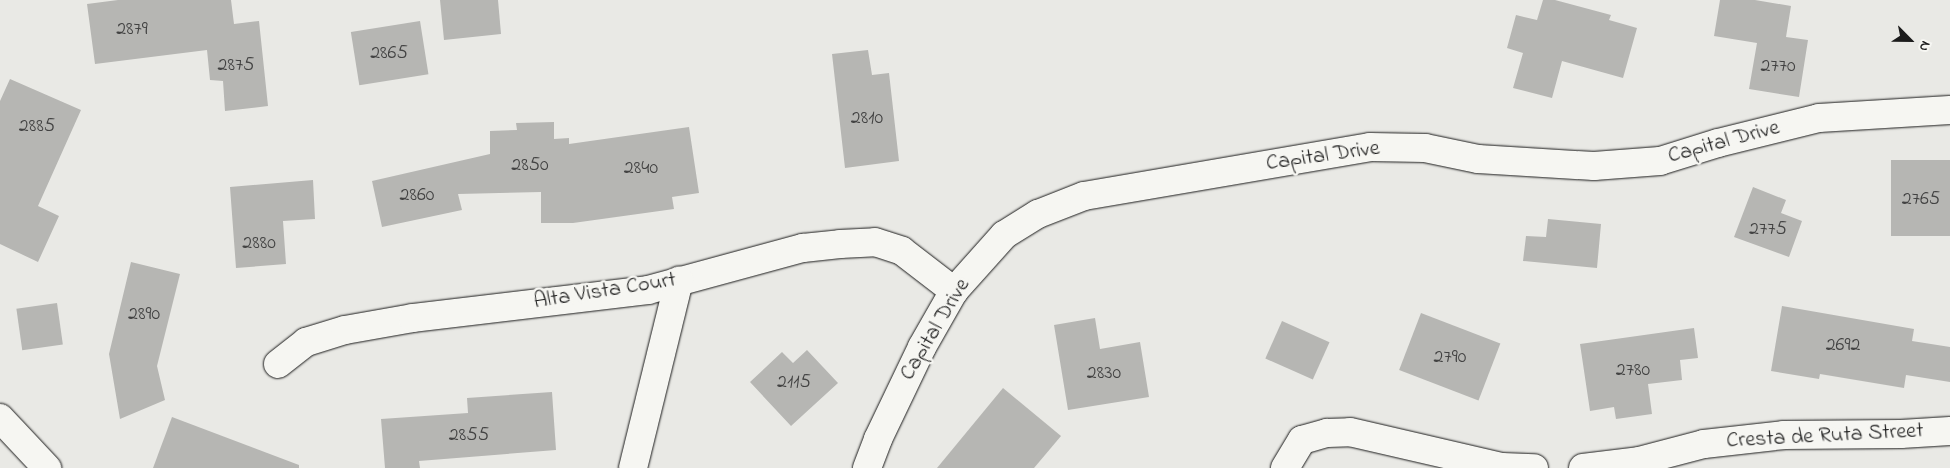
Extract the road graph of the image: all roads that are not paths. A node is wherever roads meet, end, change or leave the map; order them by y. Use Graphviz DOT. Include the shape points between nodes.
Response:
graph roads {
  1 [pos="1950,110"];
  2 [pos="679,281"];
  3 [pos="954,291"];
  4 [pos="278,364"];
  5 [pos="0,418"];
  6 [pos="1950,431"];
  7 [pos="47,468"];
  8 [pos="634,468"];
  9 [pos="867,468"];
  10 [pos="1285,468"];
  11 [pos="1534,468"];
  12 [pos="1583,468"];
  1 -- 3 [label="street, Capital Drive" via="1819,118 1660,161 1594,166 1478,159 1425,148 1370,147 1084,196 1038,214 1004,234"];
  2 -- 3 [label="street, Alta Vista Court" via="803,248 875,242 902,251"];
  2 -- 4 [label="street, Alta Vista Court" via="648,290 413,318 345,330 306,342"];
  2 -- 8 [label="street"];
  3 -- 9 [label="street, Capital Drive" via="922,347"];
  5 -- 7 [label="street"];
  6 -- 12 [label="street, Cresta de Ruta Street" via="1784,435 1704,444 1639,461"];
  10 -- 11 [label="street" via="1302,440 1327,433 1350,432 1502,467"];
}
